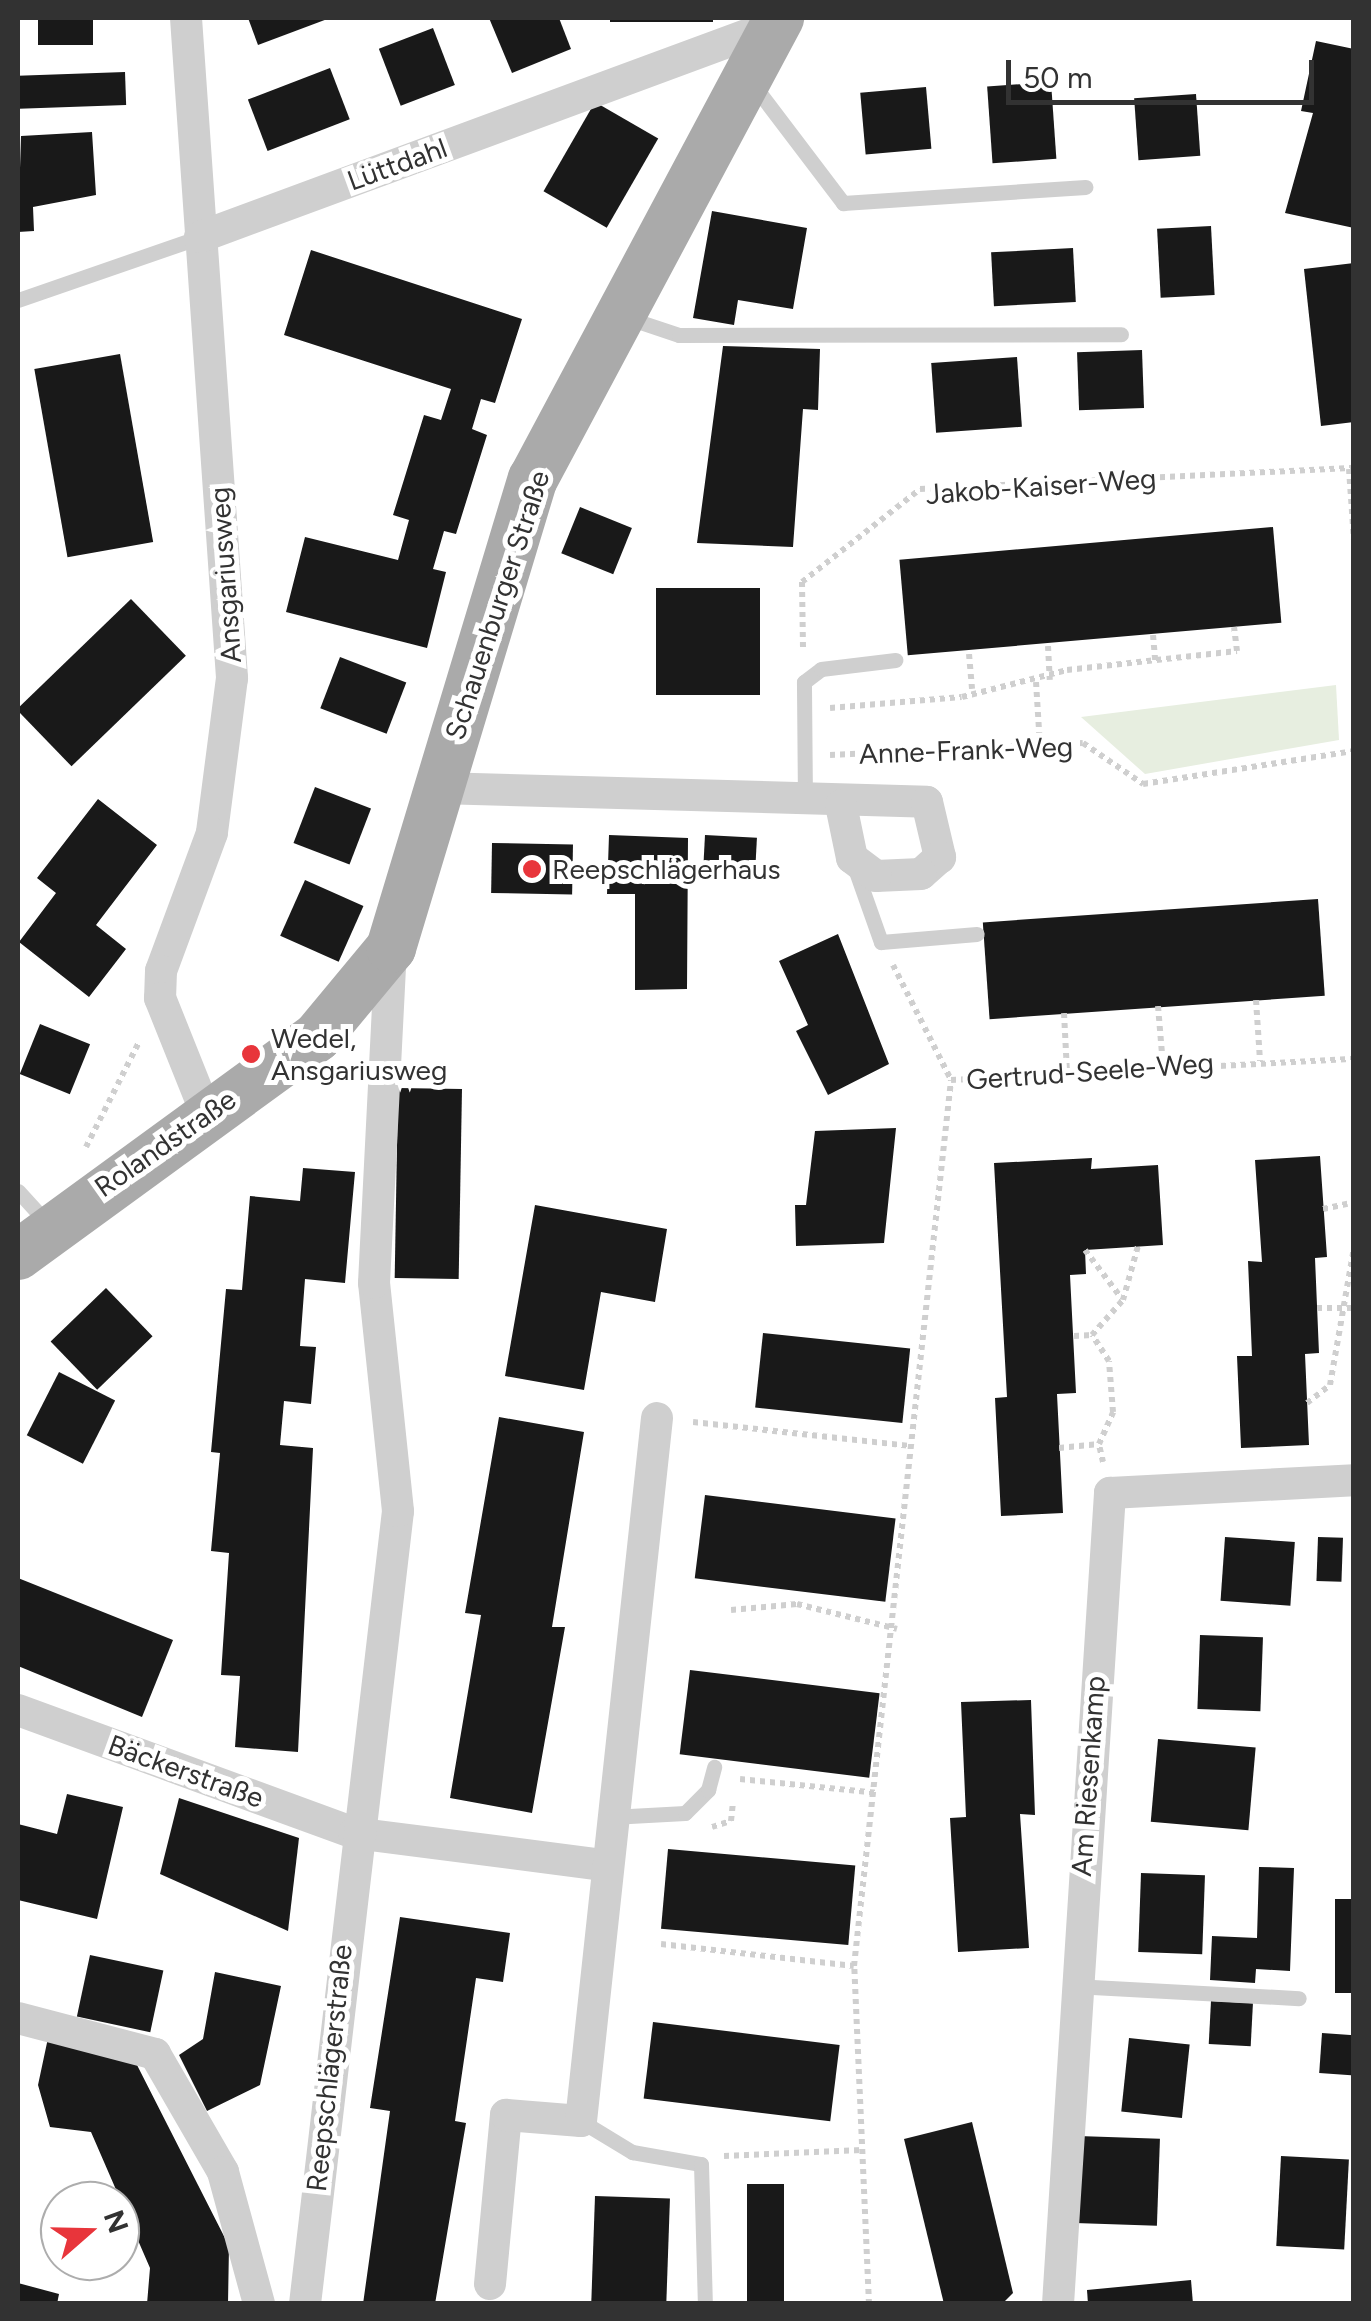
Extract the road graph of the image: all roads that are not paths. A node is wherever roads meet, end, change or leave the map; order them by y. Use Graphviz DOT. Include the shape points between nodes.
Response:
graph roads {
  1 [pos="186,18"];
  2 [pos="777,21"];
  3 [pos="750,80"];
  4 [pos="1085,187"];
  5 [pos="200,237"];
  6 [pos="18,300"];
  7 [pos="620,315"];
  8 [pos="1121,334"];
  9 [pos="895,660"];
  10 [pos="438,788"];
  11 [pos="805,804"];
  12 [pos="842,805"];
  13 [pos="852,858"];
  14 [pos="977,934"];
  15 [pos="391,948"];
  16 [pos="318,1037"];
  17 [pos="206,1113"];
  18 [pos="28,1223"];
  19 [pos="657,1418"];
  20 [pos="1354,1480"];
  21 [pos="18,1710"];
  22 [pos="714,1767"];
  23 [pos="608,1816"];
  24 [pos="354,1832"];
  25 [pos="604,1865"];
  26 [pos="1072,1986"];
  27 [pos="1299,1998"];
  28 [pos="18,2018"];
  29 [pos="581,2121"];
  30 [pos="490,2284"];
  31 [pos="705,2303"];
  32 [pos="259,2304"];
  33 [pos="305,2304"];
  34 [pos="1058,2304"];
  1 -- 5 [label="street, Ansgariusweg"];
  2 -- 3 [label="main road, Schauenburger Straße"];
  2 -- 5 [label="street, Lüttdahl"];
  3 -- 4 [label="lane" via="843,204"];
  3 -- 7 [label="main road, Schauenburger Straße"];
  5 -- 6 [label="lane, Lüttdahl"];
  5 -- 17 [label="street, Ansgariusweg" via="232,678 212,833 161,971 160,998"];
  7 -- 8 [label="lane" via="679,334"];
  7 -- 10 [label="main road, Schauenburger Straße" via="533,480"];
  9 -- 11 [label="lane" via="822,669 804,682"];
  10 -- 11 [label="street"];
  10 -- 15 [label="main road, Schauenburger Straße"];
  11 -- 12 [label="street"];
  12 -- 13 [label="street"];
  12 -- 13 [label="street" via="927,802 940,828 940,857 921,874 876,876"];
  13 -- 14 [label="lane" via="881,942"];
  15 -- 16 [label="main road, Schauenburger Straße"];
  15 -- 24 [label="street, Reepschlägerstraße" via="374,1282 398,1511"];
  16 -- 17 [label="main road, Rolandstraße"];
  17 -- 18 [label="main road, Rolandstraße"];
  19 -- 23 [label="street"];
  20 -- 26 [label="street, Am Riesenkamp" via="1110,1492"];
  21 -- 24 [label="street, Bäckerstraße"];
  22 -- 23 [label="lane" via="708,1790 686,1813"];
  23 -- 25 [label="street"];
  24 -- 25 [label="street"];
  24 -- 33 [label="street, Reepschlägerstraße"];
  25 -- 29 [label="street"];
  26 -- 27 [label="lane"];
  26 -- 34 [label="street, Am Riesenkamp"];
  28 -- 32 [label="street" via="155,2054 223,2172"];
  29 -- 30 [label="street" via="506,2115"];
  29 -- 31 [label="lane" via="632,2152 701,2164"];
}
